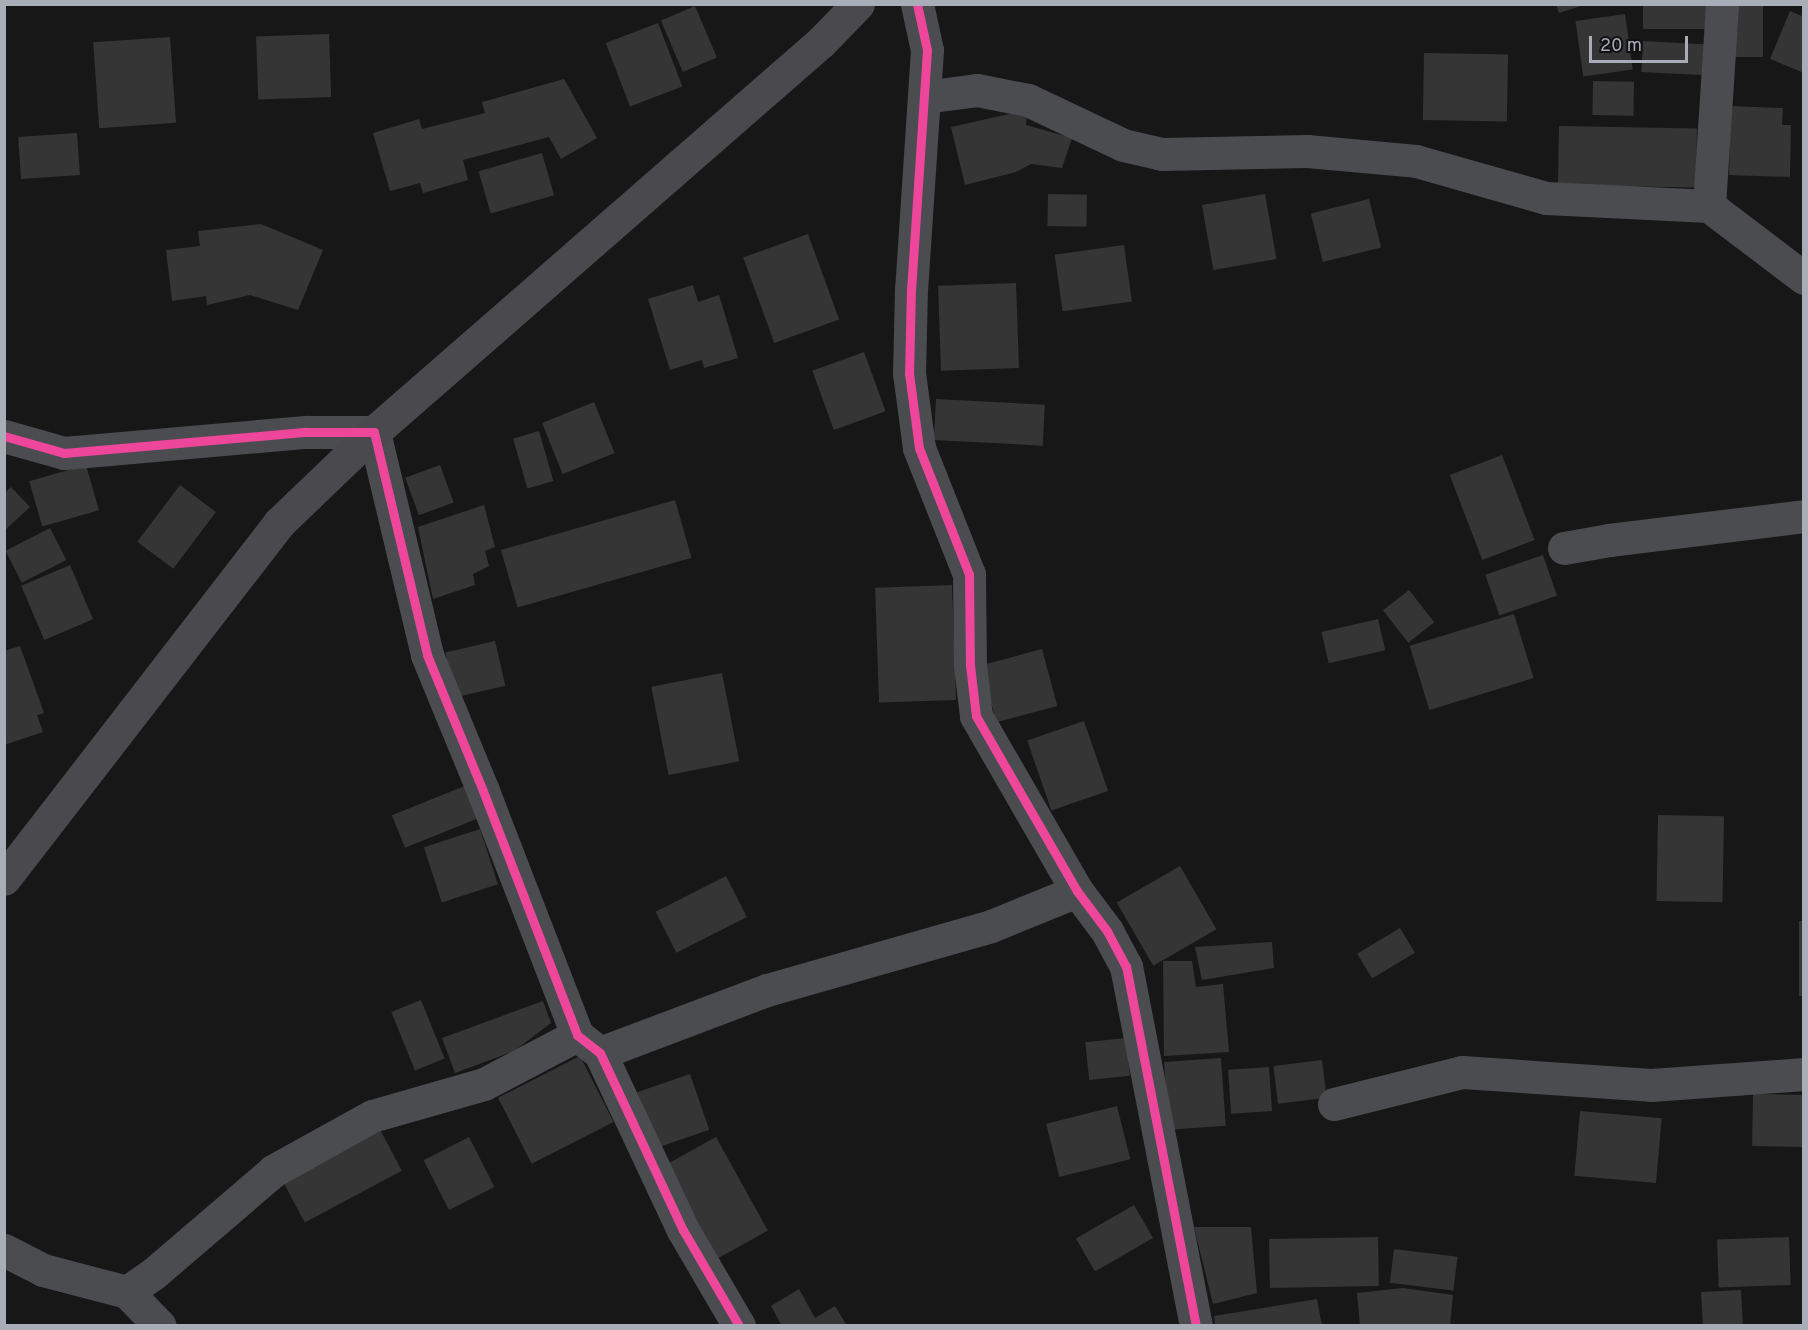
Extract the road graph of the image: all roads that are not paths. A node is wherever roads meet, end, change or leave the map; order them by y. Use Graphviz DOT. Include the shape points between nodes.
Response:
graph roads {
  1 [pos="858,4"];
  2 [pos="917,4"];
  3 [pos="1722,4"];
  4 [pos="924,97"];
  5 [pos="1709,206"];
  6 [pos="1803,278"];
  7 [pos="374,432"];
  8 [pos="10,447"];
  9 [pos="1803,516"];
  10 [pos="1564,548"];
  11 [pos="4,879"];
  12 [pos="1077,891"];
  13 [pos="589,1044"];
  14 [pos="1803,1074"];
  15 [pos="1334,1104"];
  16 [pos="4,1250"];
  17 [pos="127,1292"];
  18 [pos="160,1326"];
  19 [pos="739,1326"];
  20 [pos="1196,1326"];
  1 -- 7 [label="street" via="821,42"];
  2 -- 4 [label="street" via="927,50"];
  3 -- 5 [label="street"];
  4 -- 5 [label="street" via="977,90 1028,100 1123,145 1161,154 1307,151 1416,161 1546,198"];
  4 -- 12 [label="street" via="909,373 919,448 969,574 970,665 976,716"];
  5 -- 6 [label="street"];
  7 -- 8 [label="street" via="306,432 64,453"];
  7 -- 11 [label="street" via="279,523"];
  7 -- 13 [label="street" via="427,655"];
  9 -- 10 [label="street"];
  12 -- 13 [label="street" via="991,926"];
  12 -- 20 [label="street" via="1107,931 1126,966"];
  13 -- 17 [label="street" via="484,1084 372,1116 273,1171"];
  13 -- 19 [label="street" via="683,1230"];
  14 -- 15 [label="street" via="1651,1085 1462,1072"];
  16 -- 17 [label="street" via="43,1270"];
  17 -- 18 [label="street"];
}
